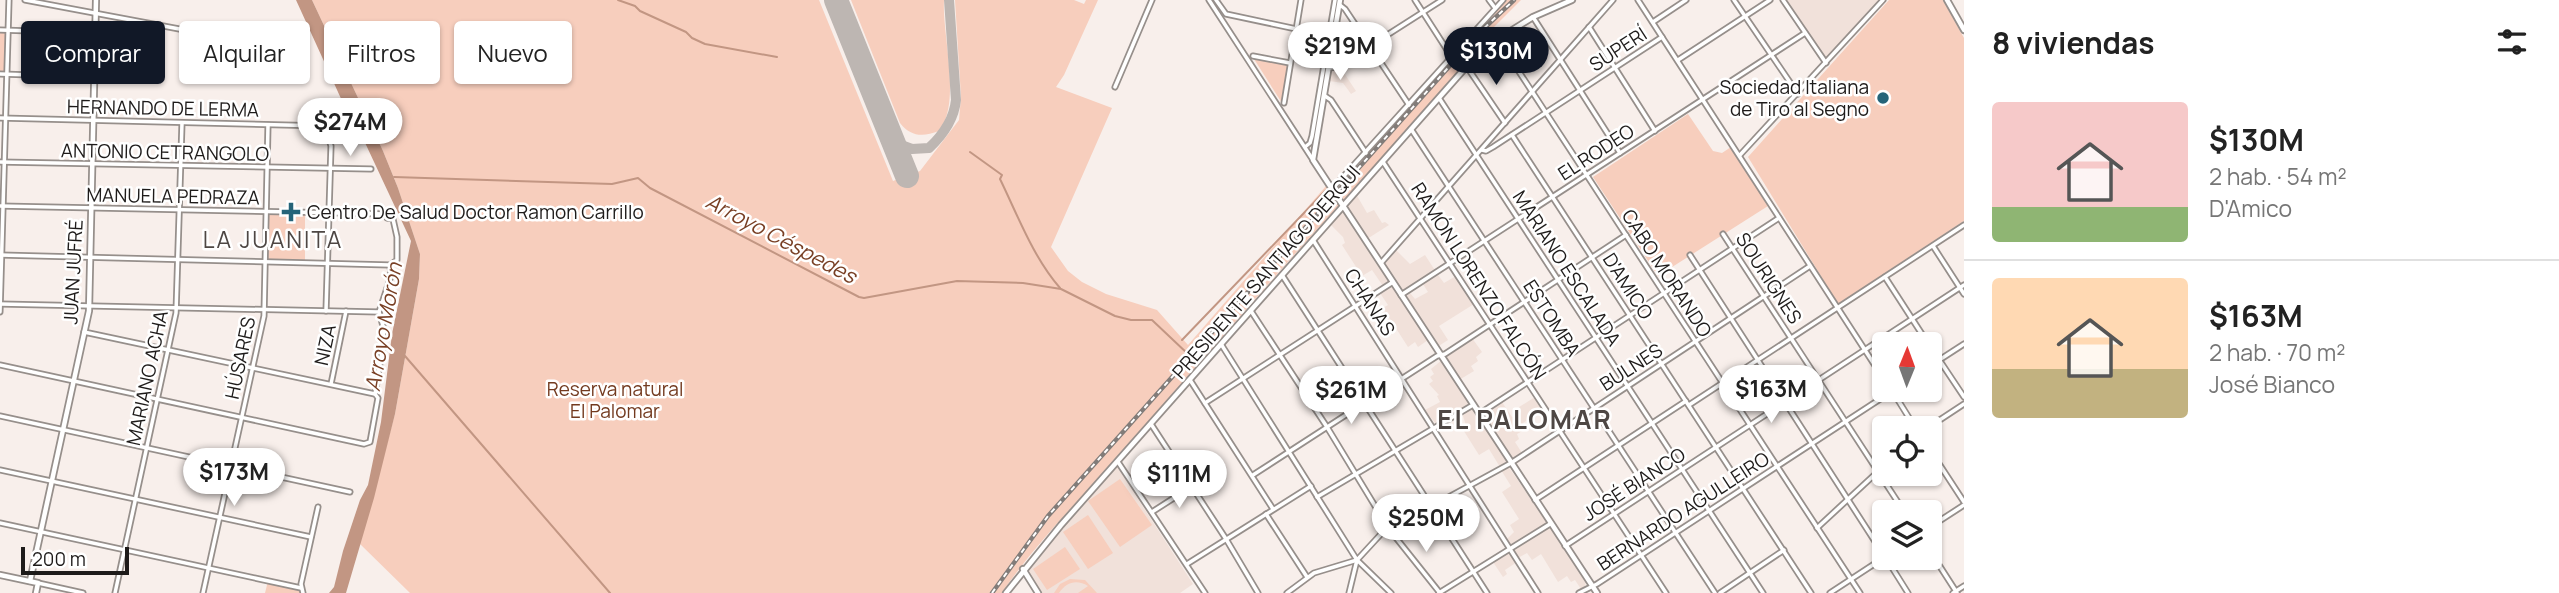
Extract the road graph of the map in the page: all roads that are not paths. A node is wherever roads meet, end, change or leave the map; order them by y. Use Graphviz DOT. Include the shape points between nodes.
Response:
graph roads {
  1 [pos="9,0"];
  2 [pos="24,0"];
  3 [pos="96,0"];
  4 [pos="1152,0"];
  5 [pos="1209,0"];
  6 [pos="1216,0"];
  7 [pos="1301,0"];
  8 [pos="1335,0"];
  9 [pos="1415,0"];
  10 [pos="1442,0"];
  11 [pos="1489,0"];
  12 [pos="1503,0"];
  13 [pos="1573,0"];
  14 [pos="1613,0"];
  15 [pos="1638,0"];
  16 [pos="1686,0"];
  17 [pos="1734,0"];
  18 [pos="1770,0"];
  19 [pos="1783,0"];
  20 [pos="1883,0"];
  21 [pos="1947,0"];
  22 [pos="1340,3"];
  23 [pos="1495,8"];
  24 [pos="1423,12"];
  25 [pos="96,13"];
  26 [pos="1745,16"];
  27 [pos="1533,17"];
  28 [pos="96,21"];
  29 [pos="1653,22"];
  30 [pos="1589,27"];
  31 [pos="179,29"];
  32 [pos="0,30"];
  33 [pos="8,30"];
  34 [pos="21,30"];
  35 [pos="1964,30"];
  36 [pos="1296,31"];
  37 [pos="1805,33"];
  38 [pos="1329,36"];
  39 [pos="1663,36"];
  40 [pos="1497,38"];
  41 [pos="1370,46"];
  42 [pos="1771,55"];
  43 [pos="1253,56"];
  44 [pos="1451,56"];
  45 [pos="1560,60"];
  46 [pos="1678,60"];
  47 [pos="1290,63"];
  48 [pos="1826,63"];
  49 [pos="1467,66"];
  50 [pos="1329,68"];
  51 [pos="1614,68"];
  52 [pos="0,74"];
  53 [pos="7,75"];
  54 [pos="21,75"];
  55 [pos="94,84"];
  56 [pos="1115,87"];
  57 [pos="1580,90"];
  58 [pos="1532,91"];
  59 [pos="1798,94"];
  60 [pos="1325,96"];
  61 [pos="1439,98"];
  62 [pos="1703,99"];
  63 [pos="1284,103"];
  64 [pos="1409,105"];
  65 [pos="1546,112"];
  66 [pos="3,118"];
  67 [pos="93,121"];
  68 [pos="182,123"];
  69 [pos="1505,123"];
  70 [pos="268,125"];
  71 [pos="325,126"];
  72 [pos="1410,130"];
  73 [pos="1655,131"];
  74 [pos="1512,135"];
  75 [pos="1305,147"];
  76 [pos="1482,150"];
  77 [pos="1366,153"];
  78 [pos="1620,153"];
  79 [pos="1477,155"];
  80 [pos="1740,155"];
  81 [pos="1313,160"];
  82 [pos="2,162"];
  83 [pos="1382,162"];
  84 [pos="92,164"];
  85 [pos="180,166"];
  86 [pos="268,168"];
  87 [pos="371,169"];
  88 [pos="330,170"];
  89 [pos="1587,176"];
  90 [pos="1449,187"];
  91 [pos="1332,189"];
  92 [pos="1553,197"];
  93 [pos="1343,205"];
  94 [pos="2,206"];
  95 [pos="91,208"];
  96 [pos="179,211"];
  97 [pos="267,213"];
  98 [pos="328,214"];
  99 [pos="1780,218"];
  100 [pos="1421,219"];
  101 [pos="1518,220"];
  102 [pos="1964,225"];
  103 [pos="1723,234"];
  104 [pos="1626,235"];
  105 [pos="1313,240"];
  106 [pos="1485,242"];
  107 [pos="1933,245"];
  108 [pos="1732,248"];
  109 [pos="1,255"];
  110 [pos="1690,256"];
  111 [pos="90,257"];
  112 [pos="1592,257"];
  113 [pos="178,259"];
  114 [pos="265,262"];
  115 [pos="327,263"];
  116 [pos="1381,263"];
  117 [pos="1451,263"];
  118 [pos="390,264"];
  119 [pos="1810,266"];
  120 [pos="1699,271"];
  121 [pos="1282,275"];
  122 [pos="1885,277"];
  123 [pos="1558,279"];
  124 [pos="1393,282"];
  125 [pos="1962,286"];
  126 [pos="1664,293"];
  127 [pos="1964,294"];
  128 [pos="1401,295"];
  129 [pos="1763,297"];
  130 [pos="1525,302"];
  131 [pos="1,304"];
  132 [pos="89,306"];
  133 [pos="1356,306"];
  134 [pos="177,308"];
  135 [pos="1837,308"];
  136 [pos="264,310"];
  137 [pos="326,311"];
  138 [pos="346,311"];
  139 [pos="1251,311"];
  140 [pos="0,312"];
  141 [pos="379,312"];
  142 [pos="1630,316"];
  143 [pos="1730,319"];
  144 [pos="1912,319"];
  145 [pos="1491,324"];
  146 [pos="1318,330"];
  147 [pos="84,332"];
  148 [pos="1921,332"];
  149 [pos="1596,338"];
  150 [pos="1791,338"];
  151 [pos="1696,341"];
  152 [pos="1221,344"];
  153 [pos="1964,344"];
  154 [pos="169,349"];
  155 [pos="1864,349"];
  156 [pos="1281,355"];
  157 [pos="1440,355"];
  158 [pos="1942,358"];
  159 [pos="1562,360"];
  160 [pos="1757,360"];
  161 [pos="1872,361"];
  162 [pos="1662,363"];
  163 [pos="1942,364"];
  164 [pos="0,365"];
  165 [pos="252,368"];
  166 [pos="1402,378"];
  167 [pos="1244,379"];
  168 [pos="1819,379"];
  169 [pos="73,380"];
  170 [pos="1190,380"];
  171 [pos="1528,383"];
  172 [pos="1723,383"];
  173 [pos="331,384"];
  174 [pos="1628,386"];
  175 [pos="376,396"];
  176 [pos="1964,397"];
  177 [pos="158,399"];
  178 [pos="1785,402"];
  179 [pos="1876,402"];
  180 [pos="1205,403"];
  181 [pos="1365,403"];
  182 [pos="1688,403"];
  183 [pos="1964,404"];
  184 [pos="1473,405"];
  185 [pos="1594,408"];
  186 [pos="1479,414"];
  187 [pos="0,416"];
  188 [pos="241,417"];
  189 [pos="1942,418"];
  190 [pos="1846,422"];
  191 [pos="1151,424"];
  192 [pos="1652,424"];
  193 [pos="1750,424"];
  194 [pos="1327,427"];
  195 [pos="1434,428"];
  196 [pos="62,430"];
  197 [pos="1559,430"];
  198 [pos="1812,444"];
  199 [pos="1619,446"];
  200 [pos="1716,447"];
  201 [pos="146,448"];
  202 [pos="1395,450"];
  203 [pos="1290,451"];
  204 [pos="1118,461"];
  205 [pos="1872,462"];
  206 [pos="1511,463"];
  207 [pos="230,467"];
  208 [pos="1778,467"];
  209 [pos="1584,468"];
  210 [pos="1942,468"];
  211 [pos="1682,469"];
  212 [pos="0,470"];
  213 [pos="1356,473"];
  214 [pos="1252,475"];
  215 [pos="1872,477"];
  216 [pos="51,481"];
  217 [pos="1192,486"];
  218 [pos="1311,486"];
  219 [pos="1471,486"];
  220 [pos="1743,489"];
  221 [pos="1648,491"];
  222 [pos="350,492"];
  223 [pos="1317,497"];
  224 [pos="135,499"];
  225 [pos="1535,500"];
  226 [pos="1848,500"];
  227 [pos="1963,500"];
  228 [pos="318,507"];
  229 [pos="1431,508"];
  230 [pos="1273,509"];
  231 [pos="1709,511"];
  232 [pos="1152,512"];
  233 [pos="1614,513"];
  234 [pos="1266,514"];
  235 [pos="220,517"];
  236 [pos="1942,517"];
  237 [pos="0,523"];
  238 [pos="1550,524"];
  239 [pos="1817,528"];
  240 [pos="1389,529"];
  241 [pos="40,532"];
  242 [pos="1675,533"];
  243 [pos="312,537"];
  244 [pos="1872,538"];
  245 [pos="1226,539"];
  246 [pos="1565,546"];
  247 [pos="1510,550"];
  248 [pos="1784,550"];
  249 [pos="124,551"];
  250 [pos="1641,555"];
  251 [pos="1357,559"];
  252 [pos="1187,564"];
  253 [pos="1872,566"];
  254 [pos="208,569"];
  255 [pos="1023,569"];
  256 [pos="1893,570"];
  257 [pos="1942,570"];
  258 [pos="1474,571"];
  259 [pos="1750,572"];
  260 [pos="0,575"];
  261 [pos="1307,577"];
  262 [pos="1851,579"];
  263 [pos="30,581"];
  264 [pos="38,583"];
  265 [pos="1592,586"];
  266 [pos="1964,586"];
  267 [pos="302,590"];
  268 [pos="1956,592"];
  269 [pos="36,593"];
  270 [pos="83,593"];
  271 [pos="115,593"];
  272 [pos="203,593"];
  273 [pos="1006,593"];
  274 [pos="1038,593"];
  275 [pos="1205,593"];
  276 [pos="1258,593"];
  277 [pos="1287,593"];
  278 [pos="1349,593"];
  279 [pos="1391,593"];
  280 [pos="1440,593"];
  281 [pos="1486,593"];
  282 [pos="1538,593"];
  283 [pos="1579,593"];
  284 [pos="1597,593"];
  285 [pos="1666,593"];
  286 [pos="1717,593"];
  287 [pos="1763,593"];
  288 [pos="1811,593"];
  289 [pos="1830,593"];
  290 [pos="1860,593"];
  291 [pos="1908,593"];
  1 -- 33 [label="street"];
  2 -- 25 [label="street"];
  3 -- 25 [label="street, JUAN JUFRÉ"];
  4 -- 56 [label="street"];
  5 -- 75 [label="street"];
  6 -- 36 [label="street" via="1226,14"];
  7 -- 36 [label="street"];
  8 -- 38 [label="street"];
  9 -- 24 [label="street"];
  10 -- 24 [label="street"];
  11 -- 23 [label="street"];
  12 -- 23 [label="street"];
  13 -- 27 [label="street, PRESIDENTE SANTIAGO DERQUI"];
  14 -- 30 [label="street"];
  15 -- 29 [label="street"];
  16 -- 29 [label="street"];
  17 -- 26 [label="street"];
  18 -- 26 [label="street"];
  19 -- 37 [label="street"];
  20 -- 48 [label="street"];
  21 -- 35 [label="street"];
  22 -- 41 [label="street"];
  22 -- 50 [label="street"];
  23 -- 44 [label="street"];
  24 -- 41 [label="street"];
  24 -- 44 [label="street"];
  25 -- 28 [label="street, JUAN JUFRÉ"];
  25 -- 31 [label="street"];
  26 -- 42 [label="street"];
  26 -- 46 [label="street"];
  27 -- 40 [label="street, PRESIDENTE SANTIAGO DERQUI"];
  27 -- 45 [label="street"];
  29 -- 39 [label="street"];
  30 -- 45 [label="street"];
  30 -- 51 [label="street"];
  32 -- 33 [label="street"];
  33 -- 34 [label="street"];
  33 -- 53 [label="street"];
  36 -- 38 [label="street"];
  36 -- 47 [label="street"];
  37 -- 42 [label="street, EL RODEO"];
  37 -- 48 [label="street"];
  38 -- 75 [label="street" via="1312,135"];
  39 -- 46 [label="street"];
  39 -- 51 [label="street, SUPERÍ"];
  40 -- 49 [label="street, PRESIDENTE SANTIAGO DERQUI"];
  40 -- 58 [label="street, CABO MORANDO"];
  41 -- 50 [label="street"];
  41 -- 64 [label="street"];
  42 -- 59 [label="street"];
  42 -- 62 [label="street, EL RODEO"];
  43 -- 47 [label="street"];
  44 -- 64 [label="street"];
  45 -- 57 [label="street"];
  45 -- 58 [label="street"];
  46 -- 62 [label="street"];
  47 -- 63 [label="street"];
  48 -- 59 [label="street"];
  49 -- 61 [label="street, PRESIDENTE SANTIAGO DERQUI"];
  49 -- 69 [label="street"];
  50 -- 60 [label="street"];
  51 -- 57 [label="street, SUPERÍ"];
  51 -- 73 [label="street"];
  52 -- 53 [label="street"];
  53 -- 54 [label="street"];
  53 -- 66 [label="street"];
  55 -- 67 [label="street, JUAN JUFRÉ"];
  57 -- 65 [label="street, SUPERÍ"];
  57 -- 78 [label="street"];
  58 -- 65 [label="street, CABO MORANDO"];
  58 -- 69 [label="street"];
  59 -- 80 [label="street"];
  60 -- 77 [label="street"];
  60 -- 81 [label="street"];
  61 -- 72 [label="street, PRESIDENTE SANTIAGO DERQUI"];
  61 -- 79 [label="street, MARIANO ESCALADA"];
  62 -- 73 [label="street, EL RODEO"];
  62 -- 80 [label="street"];
  64 -- 77 [label="street"];
  65 -- 74 [label="street, SUPERÍ"];
  65 -- 89 [label="street, CABO MORANDO"];
  66 -- 67 [label="street, HERNANDO DE LERMA"];
  66 -- 82 [label="street"];
  67 -- 68 [label="street, HERNANDO DE LERMA"];
  67 -- 84 [label="street, JUAN JUFRÉ"];
  68 -- 70 [label="street, HERNANDO DE LERMA"];
  68 -- 85 [label="street, MARIANO ACHA"];
  69 -- 76 [label="street"];
  70 -- 71 [label="street, HERNANDO DE LERMA"];
  70 -- 86 [label="street, HÚSARES"];
  71 -- 88 [label="street, NIZA" via="331,146"];
  72 -- 83 [label="street, PRESIDENTE SANTIAGO DERQUI"];
  72 -- 90 [label="street, ESTOMBA"];
  73 -- 78 [label="street, EL RODEO"];
  74 -- 76 [label="street, SUPERÍ"];
  74 -- 92 [label="street, D'AMICO"];
  75 -- 81 [label="street"];
  76 -- 79 [label="street"];
  77 -- 91 [label="street"];
  78 -- 89 [label="street, EL RODEO"];
  79 -- 90 [label="street"];
  79 -- 101 [label="street, MARIANO ESCALADA"];
  80 -- 99 [label="street"];
  81 -- 91 [label="street"];
  82 -- 84 [label="street, ANTONIO CETRANGOLO"];
  82 -- 94 [label="street"];
  83 -- 93 [label="street, PRESIDENTE SANTIAGO DERQUI"];
  83 -- 100 [label="street, RAMÓN LORENZO FALCÓN"];
  84 -- 85 [label="street, ANTONIO CETRANGOLO"];
  84 -- 95 [label="street, JUAN JUFRÉ"];
  85 -- 86 [label="street, ANTONIO CETRANGOLO"];
  85 -- 96 [label="street, MARIANO ACHA"];
  86 -- 88 [label="street, ANTONIO CETRANGOLO"];
  86 -- 97 [label="street, HÚSARES"];
  87 -- 88 [label="street, ANTONIO CETRANGOLO"];
  88 -- 98 [label="street, NIZA"];
  89 -- 92 [label="street, EL RODEO"];
  89 -- 104 [label="street, CABO MORANDO"];
  90 -- 100 [label="street"];
  90 -- 106 [label="street, ESTOMBA"];
  91 -- 93 [label="street"];
  92 -- 101 [label="street, EL RODEO"];
  92 -- 112 [label="street, D'AMICO"];
  93 -- 105 [label="street, PRESIDENTE SANTIAGO DERQUI"];
  93 -- 116 [label="street"];
  94 -- 95 [label="street, MANUELA PEDRAZA"];
  94 -- 109 [label="street"];
  95 -- 96 [label="street, MANUELA PEDRAZA"];
  95 -- 111 [label="street, JUAN JUFRÉ"];
  96 -- 97 [label="street, MANUELA PEDRAZA"];
  96 -- 113 [label="street, MARIANO ACHA"];
  97 -- 98 [label="street, MANUELA PEDRAZA"];
  97 -- 114 [label="street, HÚSARES"];
  98 -- 115 [label="street, NIZA"];
  98 -- 118 [label="street, MANUELA PEDRAZA" via="387,214 393,219 397,237 397,260"];
  99 -- 108 [label="street"];
  99 -- 119 [label="street"];
  100 -- 116 [label="street"];
  100 -- 117 [label="street, RAMÓN LORENZO FALCÓN"];
  101 -- 106 [label="street, EL RODEO"];
  101 -- 123 [label="street, MARIANO ESCALADA"];
  102 -- 107 [label="street"];
  103 -- 108 [label="street, SOURIGNES"];
  104 -- 112 [label="street"];
  104 -- 126 [label="street, CABO MORANDO"];
  105 -- 121 [label="street, PRESIDENTE SANTIAGO DERQUI"];
  105 -- 133 [label="street, CHANAS"];
  106 -- 117 [label="street, EL RODEO"];
  106 -- 130 [label="street, ESTOMBA"];
  107 -- 122 [label="street"];
  107 -- 125 [label="street"];
  108 -- 120 [label="street"];
  108 -- 129 [label="street, SOURIGNES"];
  109 -- 111 [label="street"];
  109 -- 131 [label="street"];
  110 -- 120 [label="street"];
  111 -- 113 [label="street"];
  111 -- 132 [label="street, JUAN JUFRÉ"];
  112 -- 123 [label="street"];
  112 -- 142 [label="street, D'AMICO"];
  113 -- 114 [label="street"];
  113 -- 134 [label="street, MARIANO ACHA"];
  114 -- 115 [label="street"];
  114 -- 136 [label="street, HÚSARES"];
  115 -- 118 [label="street"];
  115 -- 137 [label="street, NIZA"];
  116 -- 124 [label="street"];
  117 -- 128 [label="street, EL RODEO"];
  117 -- 145 [label="street, RAMÓN LORENZO FALCÓN"];
  118 -- 141 [label="street" via="391,276"];
  119 -- 129 [label="street, BULNES"];
  119 -- 135 [label="street"];
  120 -- 126 [label="street"];
  120 -- 143 [label="street"];
  121 -- 139 [label="street, PRESIDENTE SANTIAGO DERQUI"];
  121 -- 146 [label="street"];
  122 -- 135 [label="street"];
  122 -- 144 [label="street"];
  123 -- 130 [label="street"];
  123 -- 149 [label="street, MARIANO ESCALADA"];
  124 -- 128 [label="street"];
  124 -- 133 [label="street"];
  125 -- 127 [label="street"];
  125 -- 144 [label="street, JOSÉ BIANCO"];
  126 -- 142 [label="street"];
  126 -- 151 [label="street, CABO MORANDO"];
  128 -- 157 [label="street"];
  129 -- 143 [label="street, BULNES"];
  129 -- 150 [label="street, SOURIGNES"];
  130 -- 145 [label="street"];
  130 -- 159 [label="street, ESTOMBA"];
  131 -- 132 [label="street"];
  131 -- 140 [label="street"];
  132 -- 134 [label="street"];
  132 -- 147 [label="street, JUAN JUFRÉ"];
  133 -- 146 [label="street"];
  133 -- 166 [label="street, CHANAS"];
  134 -- 136 [label="street"];
  134 -- 154 [label="street, MARIANO ACHA"];
  135 -- 150 [label="street"];
  135 -- 155 [label="street"];
  136 -- 137 [label="street"];
  136 -- 165 [label="street, HÚSARES"];
  137 -- 138 [label="street"];
  138 -- 141 [label="street"];
  138 -- 173 [label="street, NIZA"];
  139 -- 152 [label="street, PRESIDENTE SANTIAGO DERQUI"];
  139 -- 156 [label="street"];
  141 -- 175 [label="street" via="384,340"];
  142 -- 149 [label="street"];
  142 -- 162 [label="street, D'AMICO"];
  143 -- 151 [label="street, BULNES"];
  143 -- 160 [label="street"];
  144 -- 148 [label="street"];
  144 -- 155 [label="street, JOSÉ BIANCO"];
  145 -- 157 [label="street"];
  145 -- 171 [label="street, RAMÓN LORENZO FALCÓN"];
  146 -- 156 [label="street"];
  146 -- 181 [label="street"];
  147 -- 154 [label="street"];
  147 -- 169 [label="street, JUAN JUFRÉ"];
  149 -- 159 [label="street"];
  149 -- 174 [label="street, MARIANO ESCALADA"];
  150 -- 160 [label="street"];
  150 -- 168 [label="street, SOURIGNES"];
  151 -- 162 [label="street, BULNES"];
  151 -- 172 [label="street, CABO MORANDO"];
  152 -- 167 [label="street"];
  152 -- 170 [label="street, PRESIDENTE SANTIAGO DERQUI"];
  153 -- 158 [label="street"];
  154 -- 165 [label="street"];
  154 -- 177 [label="street, MARIANO ACHA"];
  155 -- 161 [label="street"];
  155 -- 168 [label="street, JOSÉ BIANCO"];
  156 -- 167 [label="street"];
  156 -- 194 [label="street"];
  157 -- 166 [label="street"];
  157 -- 184 [label="street"];
  159 -- 171 [label="street"];
  159 -- 185 [label="street, ESTOMBA"];
  160 -- 172 [label="street"];
  160 -- 178 [label="street"];
  162 -- 174 [label="street, BULNES"];
  162 -- 182 [label="street, D'AMICO"];
  163 -- 176 [label="street"];
  164 -- 169 [label="street"];
  165 -- 173 [label="street"];
  165 -- 188 [label="street, HÚSARES"];
  166 -- 181 [label="street"];
  166 -- 195 [label="street, CHANAS"];
  167 -- 180 [label="street"];
  167 -- 203 [label="street"];
  168 -- 178 [label="street, JOSÉ BIANCO"];
  168 -- 190 [label="street, SOURIGNES"];
  169 -- 177 [label="street"];
  169 -- 196 [label="street, JUAN JUFRÉ"];
  170 -- 180 [label="street"];
  170 -- 191 [label="street, PRESIDENTE SANTIAGO DERQUI"];
  171 -- 186 [label="street"];
  171 -- 197 [label="street, RAMÓN LORENZO FALCÓN"];
  172 -- 182 [label="street"];
  172 -- 193 [label="street, CABO MORANDO"];
  173 -- 175 [label="street"];
  174 -- 185 [label="street, BULNES"];
  174 -- 192 [label="street, MARIANO ESCALADA"];
  175 -- 188 [label="street" via="368,443"];
  177 -- 188 [label="street"];
  177 -- 201 [label="street, MARIANO ACHA"];
  178 -- 193 [label="street, JOSÉ BIANCO"];
  178 -- 198 [label="street"];
  179 -- 190 [label="street, BERNARDO AGULLEIRO"];
  180 -- 214 [label="street"];
  181 -- 194 [label="street"];
  181 -- 202 [label="street"];
  182 -- 192 [label="street"];
  182 -- 200 [label="street, D'AMICO"];
  183 -- 189 [label="street"];
  184 -- 186 [label="street"];
  184 -- 195 [label="street"];
  185 -- 197 [label="street, BULNES"];
  185 -- 199 [label="street, ESTOMBA"];
  186 -- 206 [label="street"];
  187 -- 196 [label="street"];
  188 -- 207 [label="street, HÚSARES"];
  190 -- 198 [label="street, BERNARDO AGULLEIRO"];
  190 -- 205 [label="street, SOURIGNES"];
  191 -- 204 [label="street, PRESIDENTE SANTIAGO DERQUI"];
  191 -- 217 [label="street"];
  192 -- 199 [label="street"];
  192 -- 211 [label="street, MARIANO ESCALADA"];
  193 -- 200 [label="street, JOSÉ BIANCO"];
  193 -- 208 [label="street, CABO MORANDO"];
  194 -- 203 [label="street"];
  194 -- 213 [label="street"];
  195 -- 202 [label="street"];
  195 -- 219 [label="street, CHANAS"];
  196 -- 201 [label="street"];
  196 -- 216 [label="street, JUAN JUFRÉ"];
  197 -- 206 [label="street, BULNES"];
  197 -- 209 [label="street, RAMÓN LORENZO FALCÓN"];
  198 -- 208 [label="street, BERNARDO AGULLEIRO"];
  198 -- 226 [label="street"];
  199 -- 209 [label="street"];
  199 -- 221 [label="street, ESTOMBA"];
  200 -- 211 [label="street, JOSÉ BIANCO"];
  200 -- 220 [label="street, D'AMICO"];
  201 -- 207 [label="street"];
  201 -- 224 [label="street, MARIANO ACHA"];
  202 -- 213 [label="street"];
  202 -- 229 [label="street"];
  203 -- 214 [label="street"];
  203 -- 218 [label="street"];
  204 -- 232 [label="street"];
  204 -- 255 [label="street, PRESIDENTE SANTIAGO DERQUI"];
  206 -- 219 [label="street, BULNES"];
  206 -- 225 [label="street"];
  207 -- 222 [label="street"];
  207 -- 235 [label="street, HÚSARES"];
  208 -- 220 [label="street, BERNARDO AGULLEIRO"];
  208 -- 239 [label="street, CABO MORANDO"];
  209 -- 225 [label="street"];
  209 -- 233 [label="street, RAMÓN LORENZO FALCÓN"];
  210 -- 227 [label="street"];
  211 -- 221 [label="street, JOSÉ BIANCO"];
  211 -- 231 [label="street, MARIANO ESCALADA"];
  212 -- 216 [label="street"];
  213 -- 223 [label="street"];
  213 -- 240 [label="street"];
  214 -- 230 [label="street"];
  215 -- 226 [label="street"];
  216 -- 224 [label="street"];
  216 -- 241 [label="street, JUAN JUFRÉ"];
  217 -- 232 [label="street"];
  217 -- 245 [label="street"];
  218 -- 223 [label="street"];
  218 -- 230 [label="street"];
  219 -- 229 [label="street, BULNES"];
  219 -- 247 [label="street, CHANAS"];
  220 -- 231 [label="street, BERNARDO AGULLEIRO"];
  220 -- 248 [label="street, D'AMICO"];
  221 -- 233 [label="street, JOSÉ BIANCO"];
  221 -- 242 [label="street, ESTOMBA"];
  223 -- 251 [label="street"];
  224 -- 235 [label="street"];
  224 -- 249 [label="street, MARIANO ACHA"];
  225 -- 238 [label="street"];
  226 -- 239 [label="street"];
  226 -- 244 [label="street"];
  227 -- 236 [label="street"];
  228 -- 243 [label="street"];
  229 -- 240 [label="street, BULNES"];
  229 -- 258 [label="street"];
  230 -- 234 [label="street"];
  231 -- 242 [label="street, BERNARDO AGULLEIRO"];
  231 -- 259 [label="street, MARIANO ESCALADA"];
  232 -- 252 [label="street"];
  233 -- 246 [label="street, JOSÉ BIANCO"];
  233 -- 250 [label="street, RAMÓN LORENZO FALCÓN"];
  234 -- 245 [label="street"];
  234 -- 261 [label="street"];
  235 -- 243 [label="street"];
  235 -- 254 [label="street, HÚSARES"];
  237 -- 241 [label="street"];
  238 -- 246 [label="street"];
  238 -- 247 [label="street"];
  239 -- 262 [label="street, CABO MORANDO"];
  240 -- 251 [label="street, BULNES"];
  240 -- 280 [label="street"];
  241 -- 249 [label="street"];
  241 -- 263 [label="street, JUAN JUFRÉ"];
  242 -- 250 [label="street, BERNARDO AGULLEIRO"];
  242 -- 286 [label="street, ESTOMBA"];
  243 -- 267 [label="street"];
  245 -- 252 [label="street"];
  245 -- 276 [label="street"];
  246 -- 265 [label="street"];
  247 -- 258 [label="street"];
  247 -- 282 [label="street, CHANAS"];
  248 -- 259 [label="street"];
  248 -- 288 [label="street, D'AMICO"];
  249 -- 254 [label="street"];
  249 -- 271 [label="street, MARIANO ACHA"];
  250 -- 265 [label="street, BERNARDO AGULLEIRO"];
  250 -- 285 [label="street, RAMÓN LORENZO FALCÓN"];
  251 -- 261 [label="street, BULNES"];
  251 -- 278 [label="street"];
  251 -- 279 [label="street"];
  252 -- 275 [label="street"];
  253 -- 262 [label="street"];
  254 -- 267 [label="street"];
  254 -- 272 [label="street, HÚSARES"];
  255 -- 273 [label="street, PRESIDENTE SANTIAGO DERQUI"];
  255 -- 274 [label="street"];
  256 -- 291 [label="street"];
  257 -- 268 [label="street"];
  258 -- 280 [label="street"];
  258 -- 281 [label="street"];
  259 -- 286 [label="street"];
  259 -- 287 [label="street, MARIANO ESCALADA"];
  260 -- 263 [label="street"];
  261 -- 277 [label="street, BULNES"];
  262 -- 289 [label="street"];
  262 -- 290 [label="street, CABO MORANDO"];
  263 -- 264 [label="street"];
  264 -- 269 [label="street"];
  264 -- 270 [label="street"];
  265 -- 283 [label="street, BERNARDO AGULLEIRO"];
  265 -- 284 [label="street"];
  266 -- 268 [label="street"];
}
